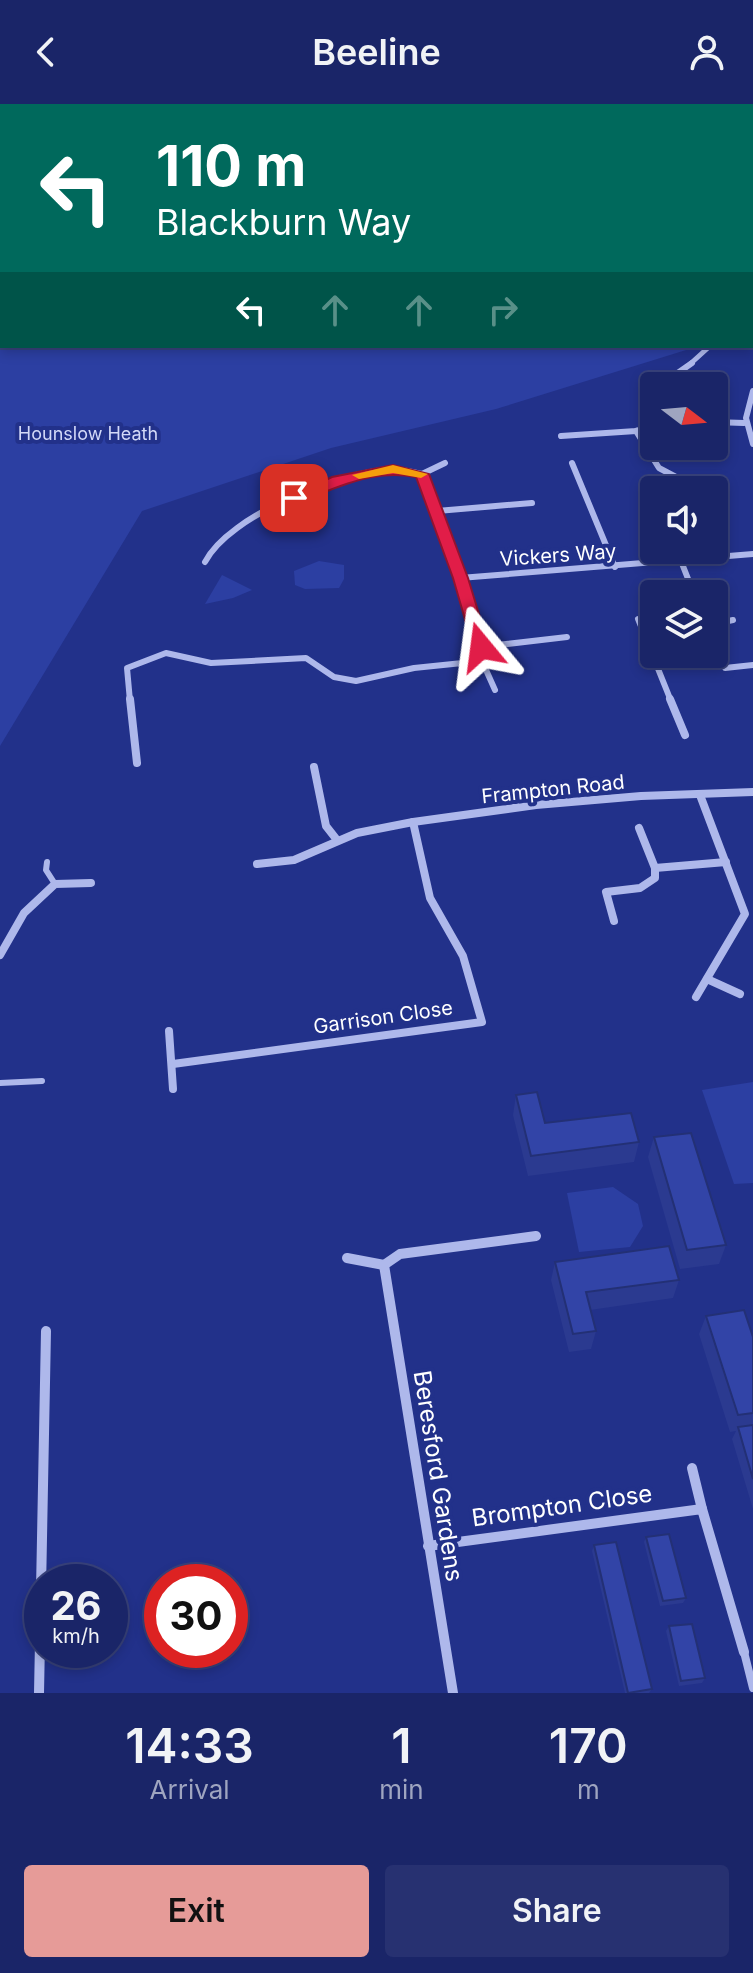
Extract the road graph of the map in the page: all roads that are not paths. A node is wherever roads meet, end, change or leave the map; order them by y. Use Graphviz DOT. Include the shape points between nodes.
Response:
graph roads {
  1 [pos="708,348"];
  2 [pos="679,372"];
  3 [pos="753,391"];
  4 [pos="728,422"];
  5 [pos="744,423"];
  6 [pos="640,430"];
  7 [pos="636,431"];
  8 [pos="561,436"];
  9 [pos="753,444"];
  10 [pos="445,463"];
  11 [pos="572,463"];
  12 [pos="422,474"];
  13 [pos="674,476"];
  14 [pos="532,503"];
  15 [pos="437,511"];
  16 [pos="753,554"];
  17 [pos="728,556"];
  18 [pos="205,562"];
  19 [pos="648,564"];
  20 [pos="615,567"];
  21 [pos="460,578"];
  22 [pos="638,619"];
  23 [pos="733,620"];
  24 [pos="728,621"];
  25 [pos="640,624"];
  26 [pos="567,637"];
  27 [pos="481,647"];
  28 [pos="482,661"];
  29 [pos="753,665"];
  30 [pos="660,668"];
  31 [pos="728,668"];
  32 [pos="495,690"];
  33 [pos="685,735"];
  34 [pos="137,763"];
  35 [pos="314,767"];
  36 [pos="753,792"];
  37 [pos="700,795"];
  38 [pos="413,822"];
  39 [pos="639,828"];
  40 [pos="337,840"];
  41 [pos="47,862"];
  42 [pos="726,862"];
  43 [pos="257,864"];
  44 [pos="655,868"];
  45 [pos="91,883"];
  46 [pos="55,884"];
  47 [pos="614,921"];
  48 [pos="0,955"];
  49 [pos="707,979"];
  50 [pos="740,994"];
  51 [pos="696,997"];
  52 [pos="169,1031"];
  53 [pos="173,1064"];
  54 [pos="42,1081"];
  55 [pos="0,1083"];
  56 [pos="173,1089"];
  57 [pos="536,1236"];
  58 [pos="347,1258"];
  59 [pos="384,1265"];
  60 [pos="46,1331"];
  61 [pos="692,1468"];
  62 [pos="702,1509"];
  63 [pos="428,1546"];
  64 [pos="744,1652"];
  65 [pos="753,1688"];
  66 [pos="39,1693"];
  67 [pos="453,1693"];
  1 -- 2 [label="street"];
  3 -- 5 [label="street"];
  4 -- 5 [label="street"];
  5 -- 9 [label="street"];
  6 -- 7 [label="street"];
  7 -- 8 [label="street"];
  7 -- 13 [label="street" via="659,468"];
  10 -- 12 [label="street"];
  11 -- 20 [label="street"];
  12 -- 15 [label="street"];
  12 -- 18 [label="street" via="393,469 336,480 260,511 213,546"];
  14 -- 15 [label="street"];
  15 -- 21 [label="street"];
  16 -- 17 [label="street, Vickers Way"];
  19 -- 20 [label="street, Vickers Way"];
  20 -- 21 [label="street, Vickers Way"];
  21 -- 27 [label="street"];
  22 -- 25 [label="street"];
  23 -- 24 [label="street"];
  26 -- 27 [label="street"];
  27 -- 28 [label="street"];
  28 -- 32 [label="street"];
  28 -- 34 [label="street" via="356,681 334,677 306,658 211,663 166,653 127,668"];
  29 -- 31 [label="street"];
  30 -- 33 [label="street"];
  35 -- 40 [label="street" via="326,826"];
  36 -- 37 [label="street, Frampton Road"];
  37 -- 38 [label="street, Frampton Road" via="536,805"];
  37 -- 42 [label="street"];
  38 -- 40 [label="street, Frampton Road"];
  38 -- 53 [label="street, Garrison Close" via="430,898 463,956 482,1022"];
  39 -- 44 [label="street"];
  40 -- 43 [label="street" via="294,860"];
  41 -- 46 [label="lane"];
  42 -- 44 [label="street"];
  42 -- 49 [label="street" via="745,914"];
  44 -- 47 [label="street" via="649,883 606,892"];
  45 -- 46 [label="street"];
  46 -- 48 [label="street" via="24,913"];
  49 -- 50 [label="street"];
  49 -- 51 [label="street"];
  52 -- 53 [label="street"];
  53 -- 56 [label="street"];
  54 -- 55 [label="lane"];
  57 -- 59 [label="street" via="400,1254"];
  58 -- 59 [label="street"];
  59 -- 63 [label="street, Beresford Gardens"];
  60 -- 66 [label="street"];
  61 -- 62 [label="street"];
  62 -- 63 [label="street, Brompton Close"];
  62 -- 64 [label="street"];
  63 -- 67 [label="street, Beresford Gardens"];
  64 -- 65 [label="lane"];
}
